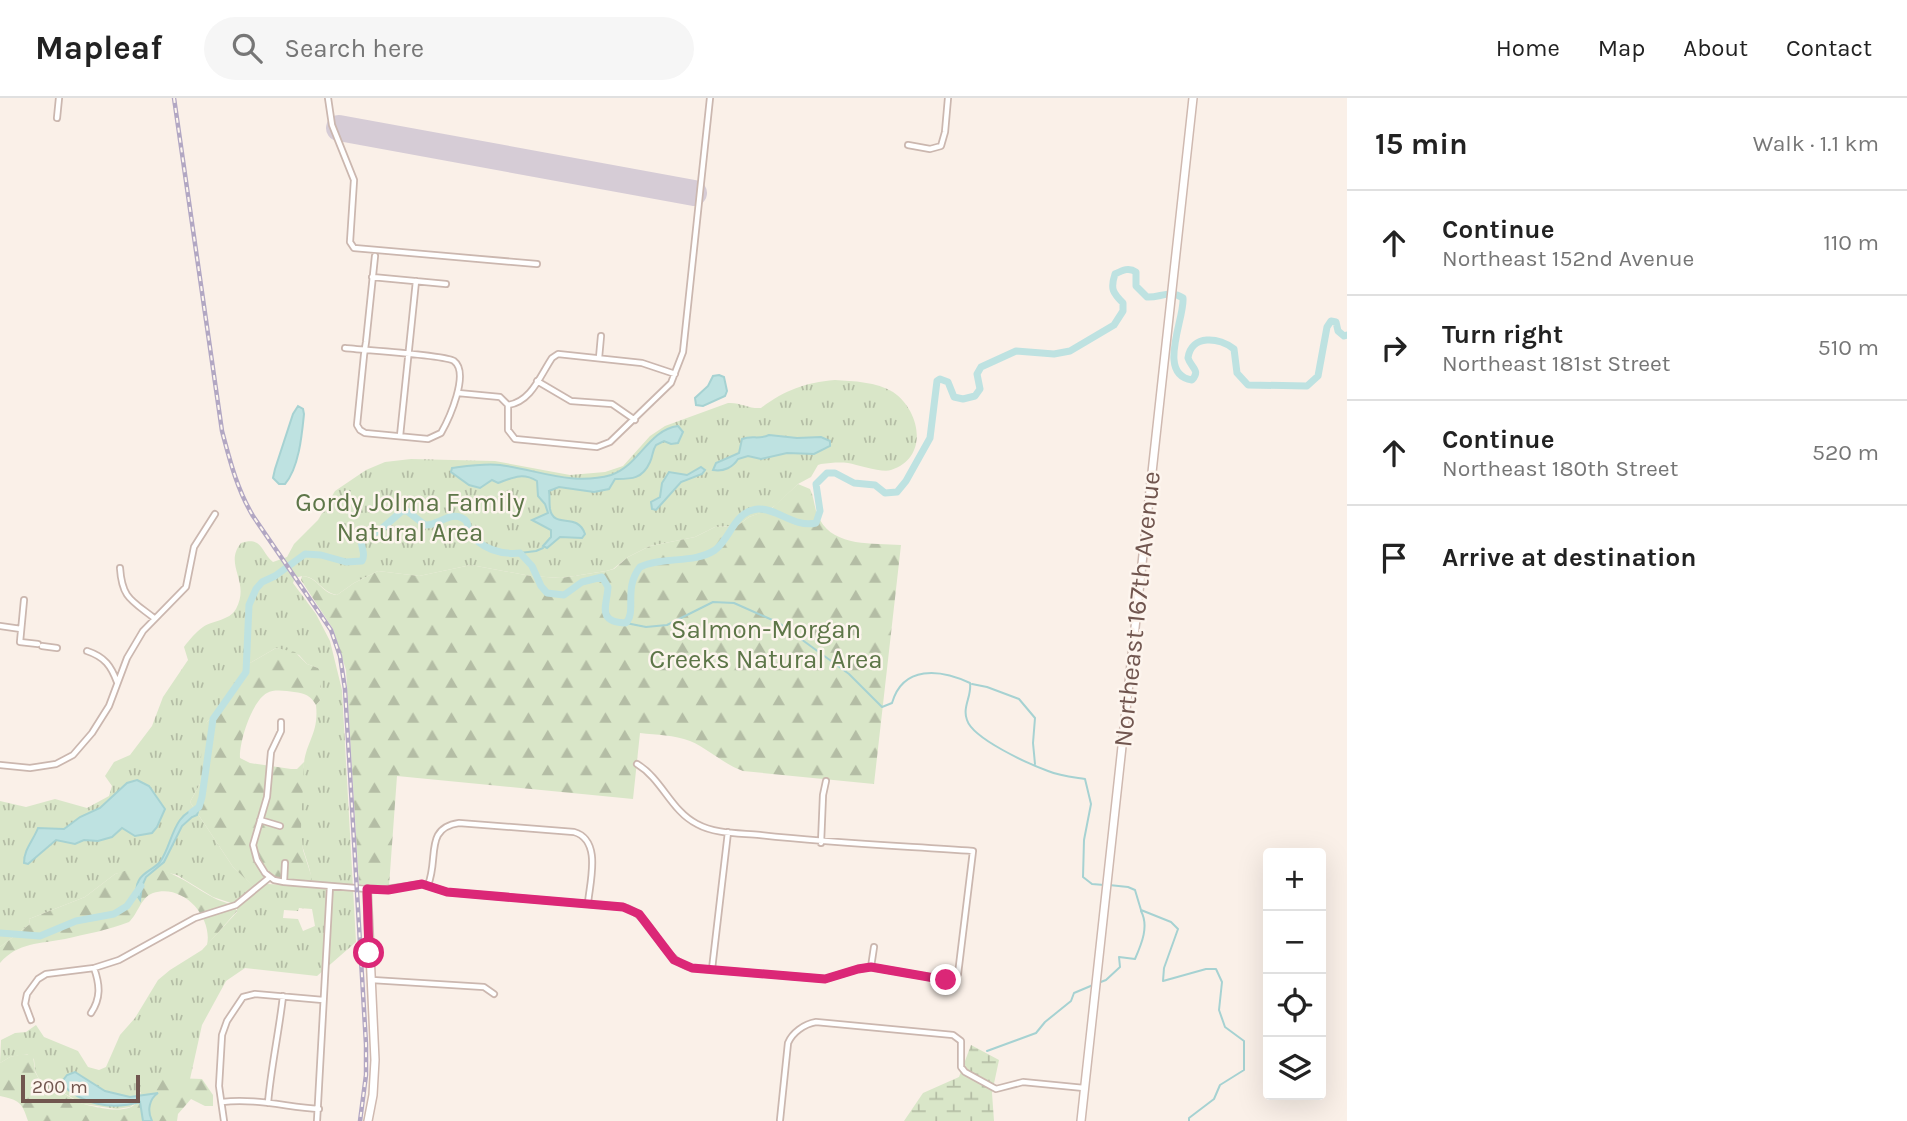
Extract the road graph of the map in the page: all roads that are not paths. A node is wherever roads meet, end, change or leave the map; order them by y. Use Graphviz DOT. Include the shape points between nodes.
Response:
graph roads {
  1 [pos="59,98"];
  2 [pos="328,98"];
  3 [pos="710,98"];
  4 [pos="948,98"];
  5 [pos="1193,98"];
  6 [pos="57,118"];
  7 [pos="908,145"];
  8 [pos="375,256"];
  9 [pos="537,264"];
  10 [pos="372,277"];
  11 [pos="416,281"];
  12 [pos="446,284"];
  13 [pos="601,336"];
  14 [pos="345,348"];
  15 [pos="365,350"];
  16 [pos="408,354"];
  17 [pos="599,358"];
  18 [pos="675,374"];
  19 [pos="537,381"];
  20 [pos="458,393"];
  21 [pos="508,405"];
  22 [pos="635,419"];
  23 [pos="400,436"];
  24 [pos="215,514"];
  25 [pos="120,568"];
  26 [pos="24,600"];
  27 [pos="154,618"];
  28 [pos="0,626"];
  29 [pos="21,629"];
  30 [pos="57,648"];
  31 [pos="87,651"];
  32 [pos="118,683"];
  33 [pos="281,722"];
  34 [pos="637,764"];
  35 [pos="0,765"];
  36 [pos="827,780"];
  37 [pos="260,820"];
  38 [pos="280,826"];
  39 [pos="728,832"];
  40 [pos="821,842"];
  41 [pos="878,844"];
  42 [pos="878,850"];
  43 [pos="285,863"];
  44 [pos="270,877"];
  45 [pos="284,882"];
  46 [pos="330,886"];
  47 [pos="428,886"];
  48 [pos="367,889"];
  49 [pos="588,903"];
  50 [pos="873,947"];
  51 [pos="871,967"];
  52 [pos="94,968"];
  53 [pos="712,969"];
  54 [pos="371,980"];
  55 [pos="494,994"];
  56 [pos="283,996"];
  57 [pos="323,1000"];
  58 [pos="91,1013"];
  59 [pos="31,1020"];
  60 [pos="1085,1088"];
  61 [pos="222,1102"];
  62 [pos="268,1103"];
  63 [pos="319,1109"];
  64 [pos="780,1120"];
  65 [pos="224,1121"];
  66 [pos="317,1121"];
  67 [pos="368,1121"];
  68 [pos="1081,1121"];
  1 -- 6 [label="street"];
  2 -- 9 [label="street" via="334,130 355,180 351,246"];
  3 -- 18 [label="street" via="683,352"];
  4 -- 7 [label="street" via="941,146"];
  5 -- 60 [label="street, Northeast 167th Avenue"];
  8 -- 10 [label="street"];
  10 -- 11 [label="street"];
  10 -- 15 [label="street"];
  11 -- 12 [label="street"];
  11 -- 16 [label="street"];
  13 -- 17 [label="street"];
  14 -- 15 [label="street"];
  15 -- 16 [label="street"];
  15 -- 23 [label="street" via="359,429"];
  16 -- 20 [label="street" via="456,362"];
  16 -- 23 [label="street"];
  17 -- 18 [label="street" via="642,363"];
  17 -- 19 [label="street" via="555,355"];
  18 -- 22 [label="street"];
  19 -- 21 [label="street" via="523,401"];
  19 -- 22 [label="street" via="571,401 612,404"];
  20 -- 21 [label="street" via="500,397"];
  20 -- 23 [label="street" via="436,437"];
  21 -- 22 [label="street" via="508,430 520,440 601,447"];
  24 -- 27 [label="street" via="194,547 186,587"];
  25 -- 27 [label="street" via="121,586 129,598"];
  26 -- 29 [label="street"];
  27 -- 32 [label="street" via="127,658"];
  28 -- 29 [label="street"];
  29 -- 30 [label="street" via="20,642"];
  31 -- 32 [label="street" via="110,664"];
  32 -- 35 [label="street" via="109,706 73,755 38,767"];
  33 -- 37 [label="street"];
  34 -- 39 [label="street" via="689,819"];
  36 -- 40 [label="street"];
  37 -- 38 [label="street"];
  37 -- 44 [label="street" via="254,850"];
  39 -- 40 [label="street"];
  39 -- 53 [label="street"];
  40 -- 41 [label="street"];
  41 -- 42 [label="street"];
  41 -- 51 [label="street" via="973,851 958,974 946,980"];
  43 -- 45 [label="street"];
  44 -- 45 [label="street"];
  44 -- 52 [label="street" via="236,905 195,918 119,960"];
  45 -- 46 [label="street"];
  46 -- 48 [label="street"];
  46 -- 57 [label="street"];
  47 -- 48 [label="street"];
  47 -- 49 [label="street" via="447,892"];
  47 -- 49 [label="street" via="435,840 449,824 574,832 591,846"];
  48 -- 54 [label="street"];
  49 -- 53 [label="street" via="634,910 669,956 692,968"];
  50 -- 51 [label="street"];
  51 -- 53 [label="street" via="825,979"];
  52 -- 58 [label="street" via="100,993"];
  52 -- 59 [label="street" via="55,972 38,979 25,1004"];
  54 -- 55 [label="street" via="484,987"];
  54 -- 67 [label="street" via="375,1069"];
  56 -- 57 [label="street"];
  56 -- 61 [label="street" via="243,997 227,1021 222,1035"];
  56 -- 62 [label="street"];
  57 -- 63 [label="street"];
  60 -- 64 [label="street" via="1023,1083 991,1087 961,1067 961,1041 953,1035 816,1022 807,1023 790,1038"];
  60 -- 68 [label="street, Northeast 167th Avenue"];
  61 -- 62 [label="street"];
  61 -- 65 [label="street"];
  62 -- 63 [label="street"];
  63 -- 66 [label="street"];
}
